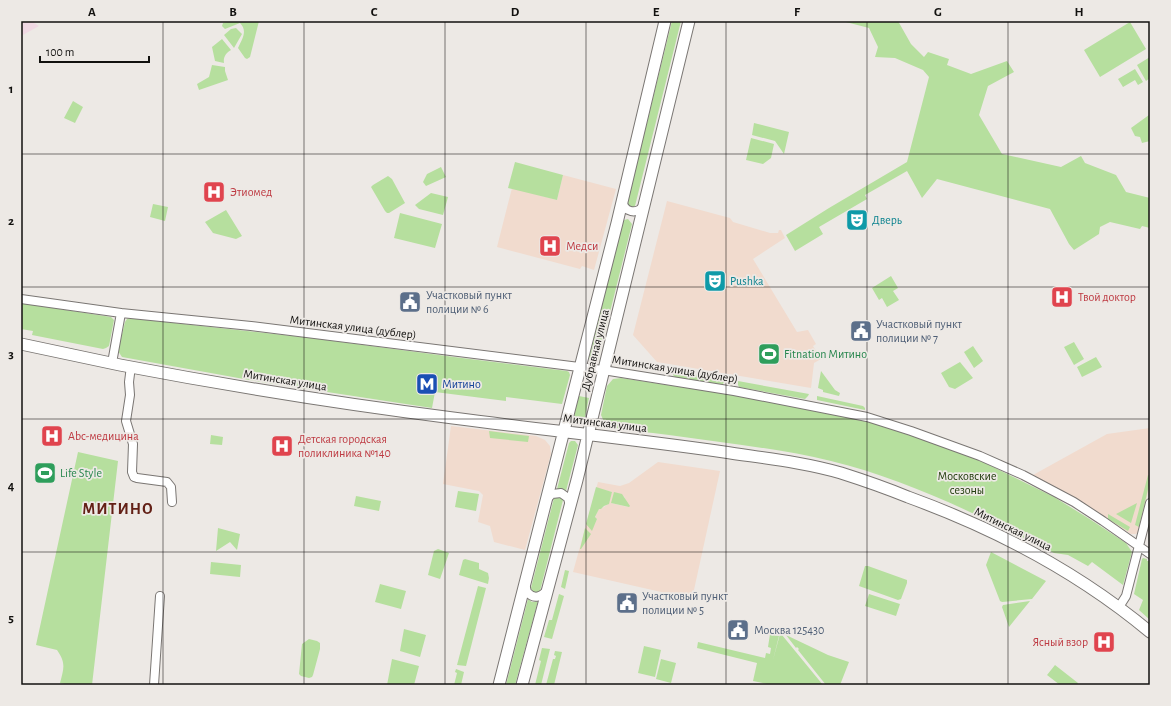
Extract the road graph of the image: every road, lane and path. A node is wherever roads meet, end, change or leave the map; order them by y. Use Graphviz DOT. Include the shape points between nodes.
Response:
graph roads {
  1 [pos="665,21"];
  2 [pos="689,21"];
  3 [pos="622,198"];
  4 [pos="645,202"];
  5 [pos="617,223"];
  6 [pos="638,228"];
  7 [pos="21,298"];
  8 [pos="121,313"];
  9 [pos="21,344"];
  10 [pos="112,363"];
  11 [pos="131,366"];
  12 [pos="579,367"];
  13 [pos="603,370"];
  14 [pos="564,431"];
  15 [pos="588,434"];
  16 [pos="546,500"];
  17 [pos="172,502"];
  18 [pos="1150,503"];
  19 [pos="570,507"];
  20 [pos="1139,546"];
  21 [pos="1150,554"];
  22 [pos="525,583"];
  23 [pos="548,589"];
  24 [pos="160,596"];
  25 [pos="1119,607"];
  26 [pos="1150,632"];
  27 [pos="154,685"];
  28 [pos="499,685"];
  29 [pos="522,685"];
  1 -- 3 [label="main road, Дубравная улица"];
  2 -- 4 [label="main road, Дубравная улица"];
  3 -- 4 [label="street" via="623,205 631,211 640,210"];
  3 -- 5 [label="main road, Дубравная улица"];
  4 -- 6 [label="main road, Дубравная улица"];
  5 -- 6 [label="street" via="624,215 630,215 637,220"];
  5 -- 12 [label="main road, Дубравная улица"];
  6 -- 13 [label="main road, Дубравная улица"];
  7 -- 8 [label="street, Митинская улица (дублер)"];
  8 -- 10 [label="street"];
  8 -- 12 [label="street, Митинская улица (дублер)"];
  9 -- 10 [label="main road, Митинская улица"];
  10 -- 11 [label="main road, Митинская улица"];
  11 -- 14 [label="main road, Митинская улица" via="348,403"];
  11 -- 17 [label="street" via="126,421 133,444 132,472 137,478 167,482 171,487"];
  12 -- 13 [label="street, Митинская улица (дублер)"];
  12 -- 14 [label="main road, Дубравная улица"];
  13 -- 15 [label="main road, Дубравная улица"];
  13 -- 20 [label="street, Митинская улица (дублер)" via="734,391 872,418 980,456 1045,486"];
  14 -- 15 [label="main road, Митинская улица"];
  14 -- 16 [label="main road, Дубравная улица"];
  15 -- 19 [label="main road, Дубравная улица"];
  15 -- 25 [label="main road, Митинская улица" via="760,457 842,474 933,506 1034,552"];
  16 -- 19 [label="street" via="552,494 561,493 568,498"];
  16 -- 22 [label="main road, Дубравная улица"];
  18 -- 20 [label="street"];
  19 -- 23 [label="main road, Дубравная улица"];
  20 -- 21 [label="street, Митинская улица (дублер)"];
  20 -- 25 [label="street" via="1126,596"];
  22 -- 23 [label="street" via="525,589 533,597 543,595"];
  22 -- 28 [label="main road, Дубравная улица"];
  23 -- 29 [label="main road, Дубравная улица"];
  24 -- 27 [label="street"];
  25 -- 26 [label="main road, Митинская улица"];
}
